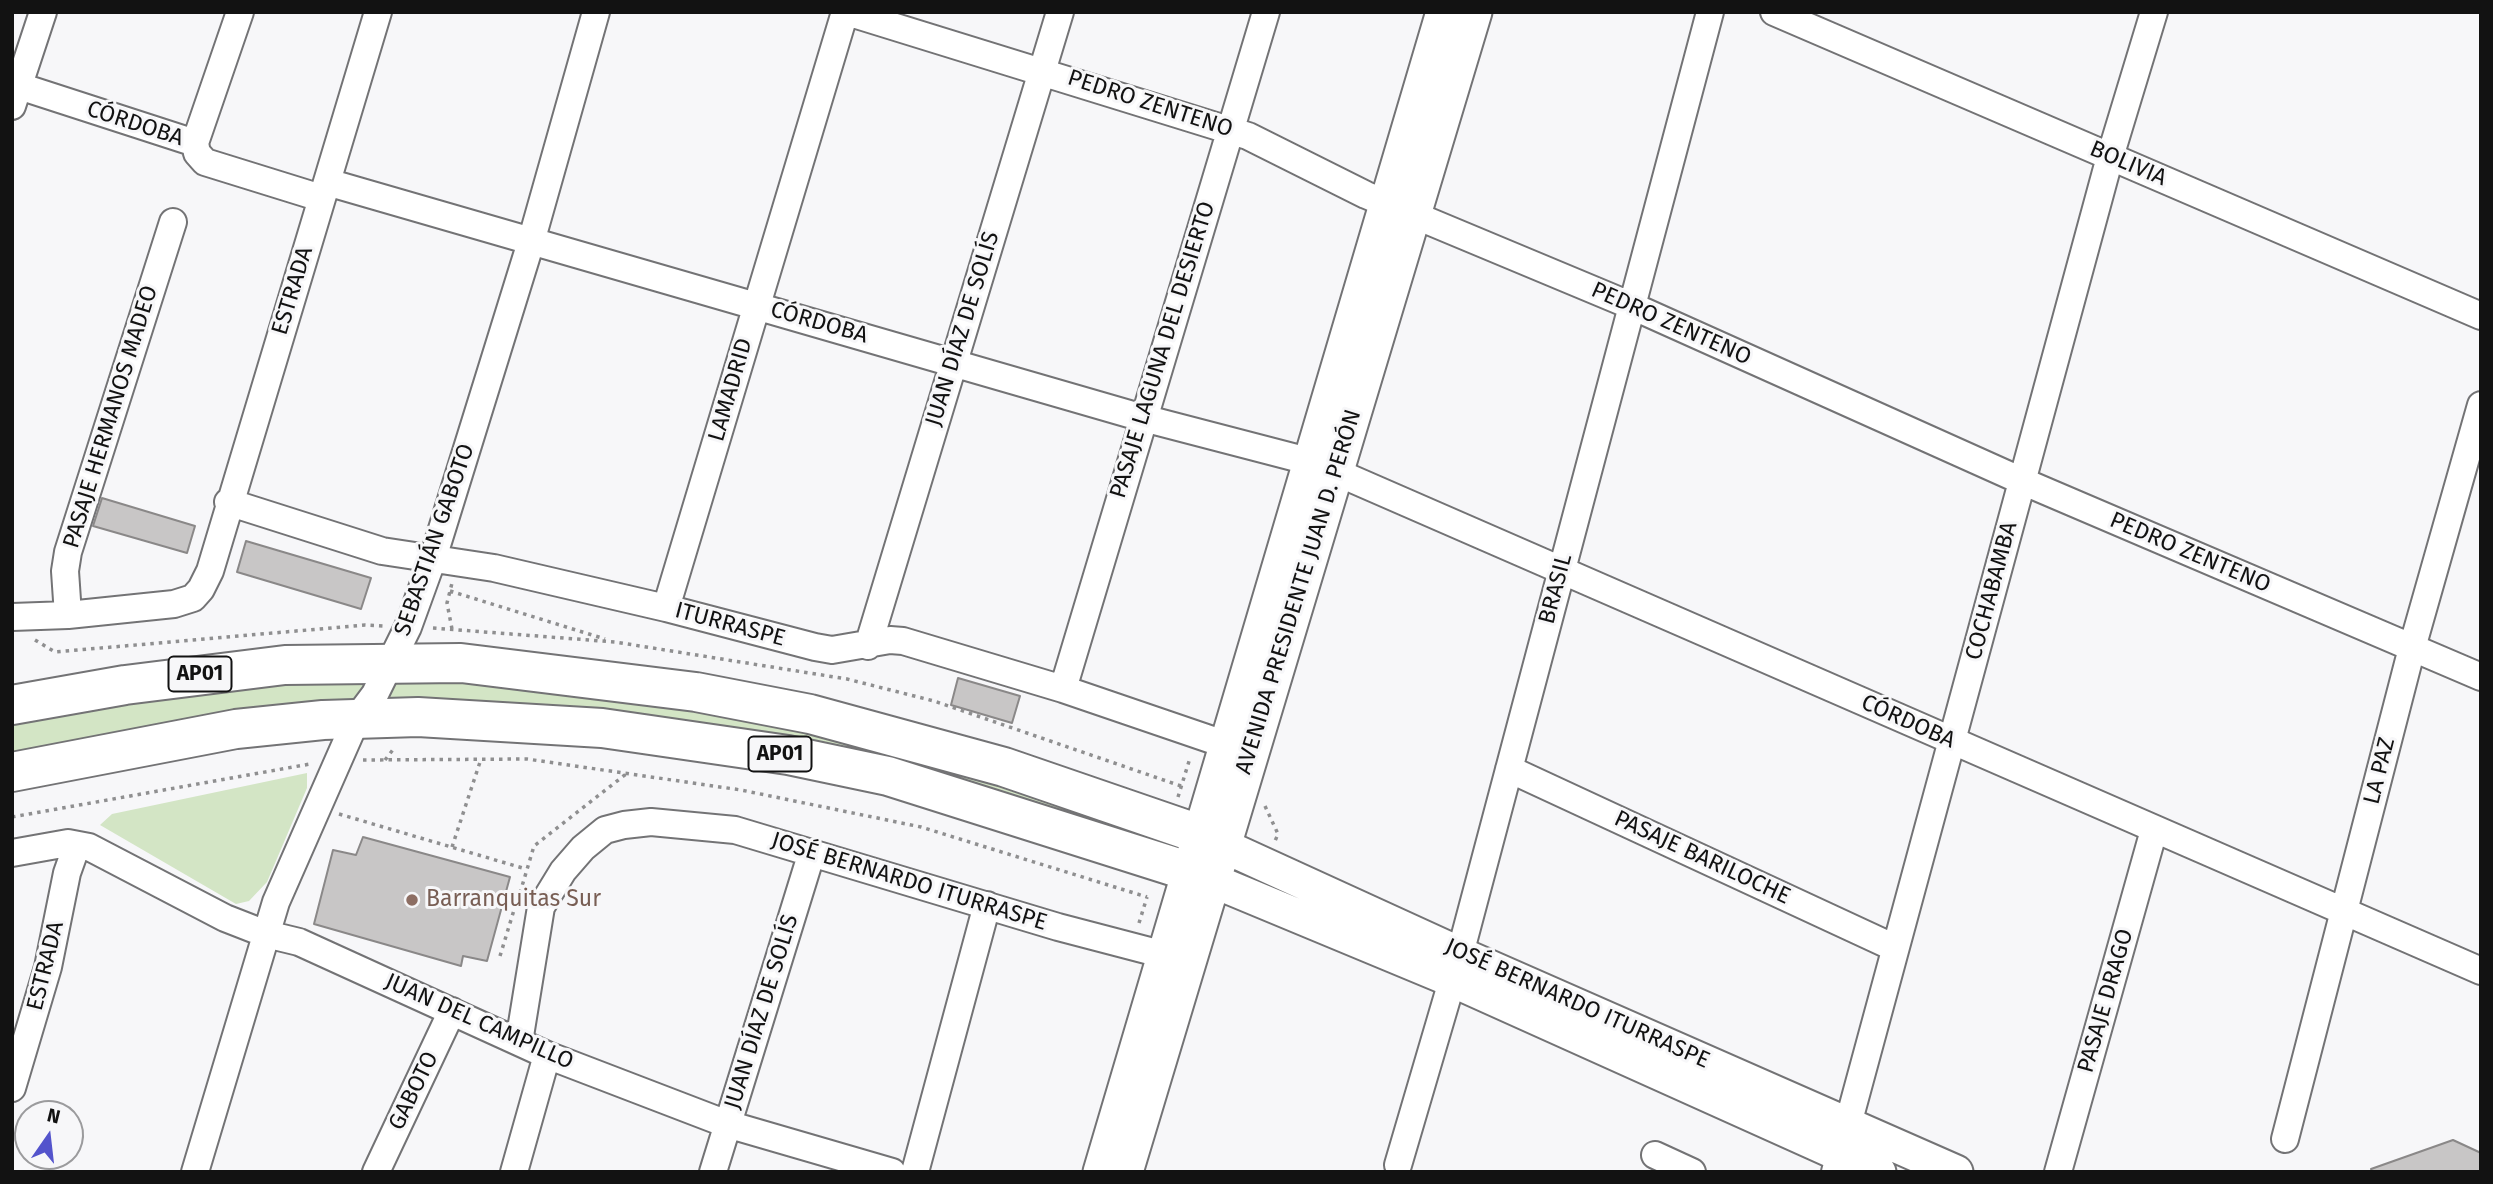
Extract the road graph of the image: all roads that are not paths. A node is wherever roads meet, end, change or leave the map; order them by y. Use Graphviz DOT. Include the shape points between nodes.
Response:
graph roads {
  1 [pos="43,12"];
  2 [pos="240,12"];
  3 [pos="377,12"];
  4 [pos="596,12"];
  5 [pos="846,12"];
  6 [pos="1059,12"];
  7 [pos="1266,12"];
  8 [pos="1443,12"];
  9 [pos="1475,12"];
  10 [pos="1710,12"];
  11 [pos="1774,12"];
  12 [pos="2154,12"];
  13 [pos="1043,70"];
  14 [pos="15,96"];
  15 [pos="1229,130"];
  16 [pos="195,143"];
  17 [pos="2110,157"];
  18 [pos="324,190"];
  19 [pos="1400,208"];
  20 [pos="173,222"];
  21 [pos="531,242"];
  22 [pos="756,305"];
  23 [pos="1632,306"];
  24 [pos="2481,316"];
  25 [pos="953,361"];
  26 [pos="2481,405"];
  27 [pos="1143,418"];
  28 [pos="1324,467"];
  29 [pos="2022,481"];
  30 [pos="228,502"];
  31 [pos="446,561"];
  32 [pos="1561,571"];
  33 [pos="666,608"];
  34 [pos="68,615"];
  35 [pos="12,617"];
  36 [pos="868,646"];
  37 [pos="2412,648"];
  38 [pos="391,663"];
  39 [pos="2481,677"];
  40 [pos="1063,689"];
  41 [pos="12,705"];
  42 [pos="357,718"];
  43 [pos="1212,741"];
  44 [pos="1952,742"];
  45 [pos="1509,769"];
  46 [pos="12,772"];
  47 [pos="2154,830"];
  48 [pos="1197,834"];
  49 [pos="77,845"];
  50 [pos="813,852"];
  51 [pos="12,853"];
  52 [pos="1186,870"];
  53 [pos="987,905"];
  54 [pos="2344,913"];
  55 [pos="266,934"];
  56 [pos="1895,948"];
  57 [pos="1165,955"];
  58 [pos="1457,967"];
  59 [pos="2481,971"];
  60 [pos="452,1011"];
  61 [pos="519,1042"];
  62 [pos="547,1055"];
  63 [pos="12,1088"];
  64 [pos="727,1124"];
  65 [pos="2285,1139"];
  66 [pos="1841,1149"];
  67 [pos="1656,1155"];
  68 [pos="1398,1165"];
  69 [pos="195,1172"];
  70 [pos="376,1172"];
  71 [pos="513,1172"];
  72 [pos="713,1172"];
  73 [pos="892,1172"];
  74 [pos="915,1172"];
  75 [pos="1100,1172"];
  76 [pos="1126,1172"];
  77 [pos="1692,1172"];
  78 [pos="1879,1172"];
  79 [pos="1956,1172"];
  80 [pos="2058,1172"];
  1 -- 14 [label="street"];
  2 -- 16 [label="street"];
  3 -- 18 [label="street, ESTRADA"];
  4 -- 21 [label="street, SEBASTIÁN GABOTO"];
  5 -- 13 [label="street, PEDRO ZENTENO"];
  5 -- 22 [label="street, LAMADRID"];
  6 -- 13 [label="street, JUAN DÍAZ DE SOLÍS"];
  7 -- 15 [label="street, PASAJE LAGUNA DEL DESIERTO"];
  8 -- 19 [label="main road, AVENIDA PRESIDENTE JUAN D. PERÓN"];
  9 -- 19 [label="main road, AVENIDA PRESIDENTE JUAN D. PERÓN"];
  10 -- 23 [label="street, BRASIL"];
  11 -- 17 [label="street, BOLIVIA"];
  12 -- 17 [label="street, COCHABAMBA"];
  13 -- 15 [label="street, PEDRO ZENTENO"];
  13 -- 25 [label="street, JUAN DÍAZ DE SOLÍS"];
  14 -- 16 [label="street, CÓRDOBA"];
  15 -- 19 [label="street, PEDRO ZENTENO"];
  15 -- 27 [label="street, PASAJE LAGUNA DEL DESIERTO"];
  16 -- 18 [label="street, CÓRDOBA" via="205,162"];
  17 -- 24 [label="street, BOLIVIA"];
  17 -- 29 [label="street, COCHABAMBA"];
  18 -- 21 [label="street, CÓRDOBA"];
  18 -- 30 [label="street, ESTRADA"];
  19 -- 23 [label="street, PEDRO ZENTENO"];
  19 -- 28 [label="main road, AVENIDA PRESIDENTE JUAN D. PERÓN"];
  20 -- 34 [label="street, PASAJE HERMANOS MADEO" via="68,552"];
  21 -- 22 [label="street, CÓRDOBA"];
  21 -- 31 [label="street, SEBASTIÁN GABOTO"];
  22 -- 25 [label="street, CÓRDOBA"];
  22 -- 33 [label="street, LAMADRID"];
  23 -- 29 [label="street, PEDRO ZENTENO"];
  23 -- 32 [label="street, BRASIL"];
  25 -- 27 [label="street, CÓRDOBA"];
  25 -- 36 [label="street, JUAN DÍAZ DE SOLÍS"];
  26 -- 37 [label="street, LA PAZ"];
  27 -- 28 [label="street, CÓRDOBA"];
  27 -- 40 [label="street, PASAJE LAGUNA DEL DESIERTO"];
  28 -- 32 [label="street, CÓRDOBA"];
  28 -- 43 [label="main road, AVENIDA PRESIDENTE JUAN D. PERÓN"];
  28 -- 48 [label="main road, AVENIDA PRESIDENTE JUAN D. PERÓN" via="1238,789"];
  29 -- 37 [label="street, PEDRO ZENTENO"];
  29 -- 44 [label="street, COCHABAMBA"];
  30 -- 31 [label="street, ITURRASPE" via="382,551"];
  30 -- 34 [label="street, ESTRADA" via="210,571 193,598"];
  31 -- 33 [label="street, ITURRASPE"];
  31 -- 38 [label="street, SEBASTIÁN GABOTO"];
  32 -- 44 [label="street, CÓRDOBA"];
  32 -- 45 [label="street, BRASIL"];
  33 -- 36 [label="street, ITURRASPE" via="815,647"];
  34 -- 35 [label="street"];
  36 -- 40 [label="street, ITURRASPE" via="903,642"];
  37 -- 39 [label="street, PEDRO ZENTENO"];
  37 -- 54 [label="street, LA PAZ"];
  38 -- 41 [label="highway, AP01" via="285,665 207,673"];
  38 -- 42 [label="street, SEBASTIÁN GABOTO"];
  38 -- 48 [label="highway, AP01" via="461,663 586,677 810,714 1004,766"];
  40 -- 43 [label="street, ITURRASPE"];
  42 -- 46 [label="highway, AP01" via="236,729"];
  42 -- 52 [label="highway, AP01" via="602,728 788,755 888,776"];
  42 -- 55 [label="street, SEBASTIÁN GABOTO"];
  43 -- 48 [label="main road, AVENIDA PRESIDENTE JUAN D. PERÓN"];
  44 -- 47 [label="street, CÓRDOBA"];
  44 -- 56 [label="street, COCHABAMBA"];
  45 -- 56 [label="street, PASAJE BARILOCHE"];
  45 -- 58 [label="street, BRASIL"];
  47 -- 54 [label="street, CÓRDOBA"];
  47 -- 80 [label="street, PASAJE DRAGO"];
  48 -- 52 [label="main road, AVENIDA PRESIDENTE JUAN D. PERÓN"];
  48 -- 58 [label="main road, JOSÉ BERNARDO ITURRASPE" via="1268,863"];
  49 -- 51 [label="street"];
  49 -- 55 [label="street, JUAN DEL CAMPILLO"];
  49 -- 63 [label="street, ESTRADA" via="48,967"];
  50 -- 53 [label="street, JOSÉ BERNARDO ITURRASPE"];
  50 -- 61 [label="street, JOSÉ BERNARDO ITURRASPE" via="735,830 651,822 605,830 583,848 541,907"];
  50 -- 64 [label="street, JUAN DÍAZ DE SOLÍS"];
  52 -- 57 [label="main road, AVENIDA PRESIDENTE JUAN D. PERÓN"];
  52 -- 58 [label="main road, JOSÉ BERNARDO ITURRASPE"];
  52 -- 76 [label="main road, AVENIDA PRESIDENTE JUAN D. PERÓN"];
  53 -- 57 [label="street, JOSÉ BERNARDO ITURRASPE"];
  53 -- 74 [label="street"];
  54 -- 59 [label="street, CÓRDOBA"];
  54 -- 65 [label="street, LA PAZ"];
  55 -- 60 [label="street, JUAN DEL CAMPILLO" via="299,942"];
  55 -- 69 [label="street, SEBASTIÁN GABOTO"];
  56 -- 66 [label="street, COCHABAMBA"];
  57 -- 75 [label="main road, AVENIDA PRESIDENTE JUAN D. PERÓN"];
  58 -- 66 [label="main road, JOSÉ BERNARDO ITURRASPE"];
  58 -- 68 [label="street, BRASIL"];
  60 -- 61 [label="street, JUAN DEL CAMPILLO"];
  60 -- 70 [label="street, GABOTO"];
  61 -- 62 [label="street, JUAN DEL CAMPILLO"];
  62 -- 64 [label="street, JUAN DEL CAMPILLO"];
  62 -- 71 [label="street"];
  64 -- 72 [label="street, JUAN DÍAZ DE SOLÍS"];
  64 -- 73 [label="street, JUAN DEL CAMPILLO"];
  66 -- 78 [label="main road, JOSÉ BERNARDO ITURRASPE"];
  66 -- 79 [label="main road, JOSÉ BERNARDO ITURRASPE"];
  67 -- 77 [label="street"];
}
